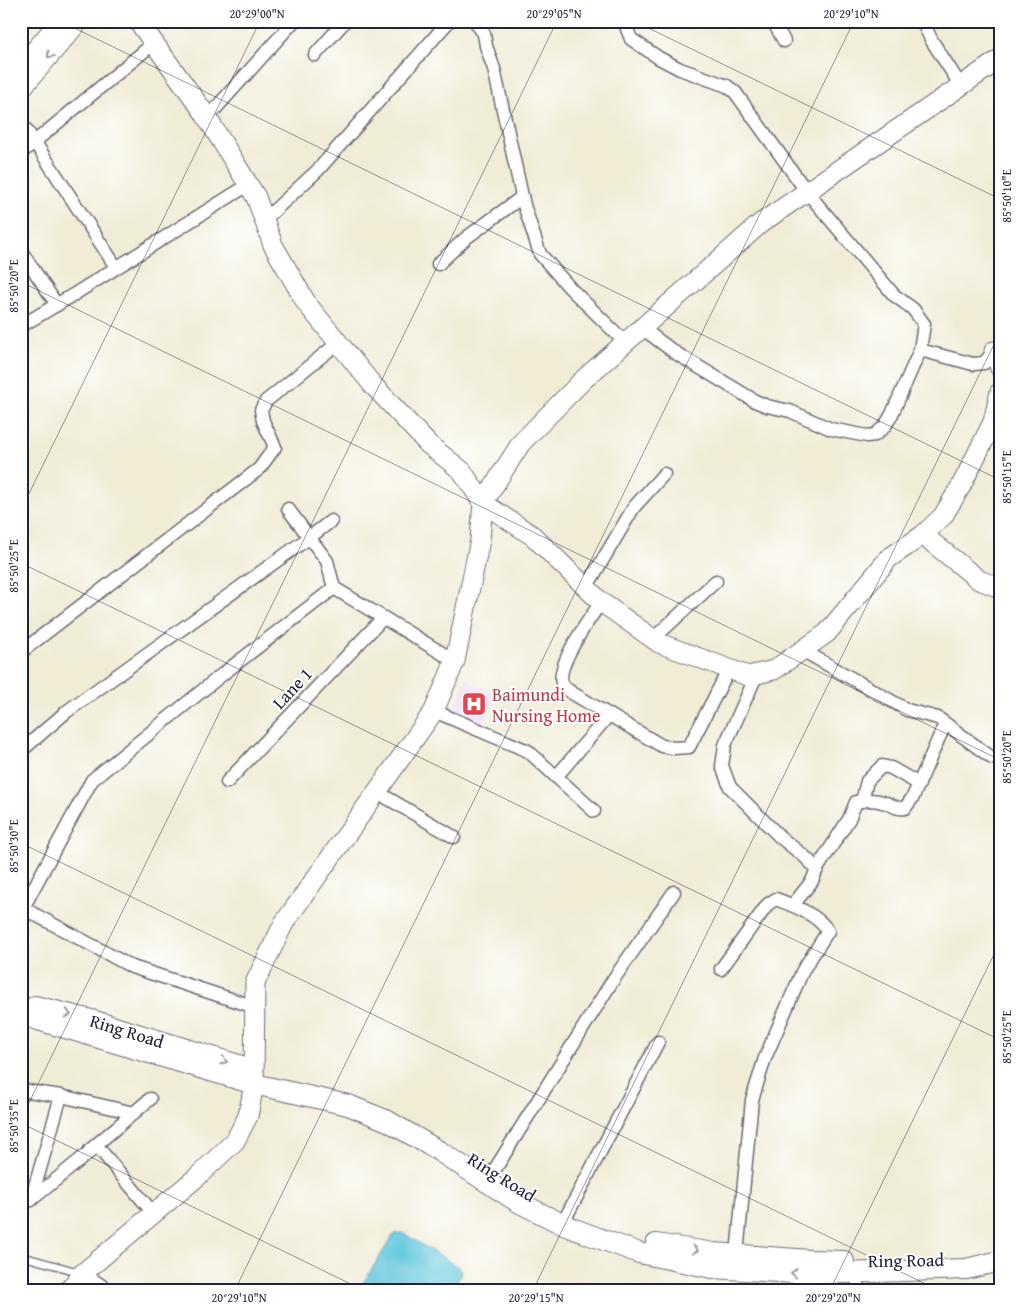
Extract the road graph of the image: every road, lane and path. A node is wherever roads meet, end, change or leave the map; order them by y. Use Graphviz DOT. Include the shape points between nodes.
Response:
graph roads {
  1 [pos="60,21"];
  2 [pos="79,21"];
  3 [pos="138,21"];
  4 [pos="294,21"];
  5 [pos="345,21"];
  6 [pos="449,21"];
  7 [pos="475,21"];
  8 [pos="627,21"];
  9 [pos="773,21"];
  10 [pos="922,21"];
  11 [pos="784,40"];
  12 [pos="154,43"];
  13 [pos="315,55"];
  14 [pos="999,62"];
  15 [pos="21,67"];
  16 [pos="961,86"];
  17 [pos="21,89"];
  18 [pos="207,118"];
  19 [pos="21,123"];
  20 [pos="34,141"];
  21 [pos="21,152"];
  22 [pos="248,185"];
  23 [pos="807,192"];
  24 [pos="522,197"];
  25 [pos="264,220"];
  26 [pos="21,252"];
  27 [pos="438,264"];
  28 [pos="116,267"];
  29 [pos="57,305"];
  30 [pos="21,326"];
  31 [pos="642,328"];
  32 [pos="626,342"];
  33 [pos="338,343"];
  34 [pos="920,350"];
  35 [pos="998,355"];
  36 [pos="1000,392"];
  37 [pos="664,474"];
  38 [pos="483,503"];
  39 [pos="288,509"];
  40 [pos="331,521"];
  41 [pos="922,535"];
  42 [pos="310,537"];
  43 [pos="716,581"];
  44 [pos="334,588"];
  45 [pos="586,588"];
  46 [pos="1000,588"];
  47 [pos="601,602"];
  48 [pos="383,618"];
  49 [pos="653,639"];
  50 [pos="802,650"];
  51 [pos="21,652"];
  52 [pos="455,661"];
  53 [pos="729,669"];
  54 [pos="757,674"];
  55 [pos="434,711"];
  56 [pos="609,715"];
  57 [pos="946,724"];
  58 [pos="21,751"];
  59 [pos="992,758"];
  60 [pos="556,777"];
  61 [pos="227,782"];
  62 [pos="919,784"];
  63 [pos="377,792"];
  64 [pos="862,800"];
  65 [pos="594,811"];
  66 [pos="454,837"];
  67 [pos="817,869"];
  68 [pos="674,892"];
  69 [pos="793,906"];
  70 [pos="22,907"];
  71 [pos="721,969"];
  72 [pos="21,1002"];
  73 [pos="255,1007"];
  74 [pos="21,1015"];
  75 [pos="658,1042"];
  76 [pos="254,1077"];
  77 [pos="21,1090"];
  78 [pos="61,1096"];
  79 [pos="150,1099"];
  80 [pos="134,1113"];
  81 [pos="492,1174"];
  82 [pos="26,1199"];
  83 [pos="154,1214"];
  84 [pos="567,1215"];
  85 [pos="737,1254"];
  86 [pos="21,1256"];
  87 [pos="999,1261"];
  88 [pos="83,1273"];
  89 [pos="857,1281"];
  90 [pos="69,1290"];
  91 [pos="108,1290"];
  1 -- 15 [label="main road"];
  2 -- 17 [label="main road, one-way"];
  3 -- 12 [label="main road"];
  4 -- 18 [label="street"];
  5 -- 13 [label="street"];
  6 -- 25 [label="street" via="318,170"];
  7 -- 24 [label="street" via="484,34 494,69"];
  8 -- 23 [label="street" via="631,39 659,58 735,92"];
  9 -- 11 [label="street"];
  10 -- 16 [label="street"];
  12 -- 18 [label="main road"];
  12 -- 20 [label="street"];
  14 -- 16 [label="main road"];
  16 -- 23 [label="main road"];
  18 -- 22 [label="main road"];
  19 -- 20 [label="street"];
  20 -- 21 [label="street"];
  20 -- 28 [label="street"];
  22 -- 25 [label="main road"];
  22 -- 28 [label="street"];
  23 -- 31 [label="main road" via="761,223"];
  23 -- 34 [label="street" via="894,296 913,309 924,324"];
  24 -- 27 [label="street" via="466,238"];
  24 -- 32 [label="street" via="540,254"];
  25 -- 33 [label="main road" via="273,245 307,304"];
  26 -- 29 [label="street"];
  28 -- 29 [label="street"];
  29 -- 30 [label="street"];
  31 -- 32 [label="main road"];
  31 -- 34 [label="street" via="674,352 755,401 831,428 867,436 885,426"];
  32 -- 38 [label="main road" via="521,443"];
  33 -- 38 [label="main road" via="371,384 428,444 462,471"];
  33 -- 51 [label="street" via="266,401 260,410 275,447 259,469"];
  34 -- 35 [label="street" via="973,364 984,363"];
  36 -- 41 [label="main road" via="993,422 961,486 944,516"];
  37 -- 45 [label="street" via="634,507"];
  38 -- 45 [label="main road" via="533,536"];
  38 -- 52 [label="main road" via="480,540"];
  39 -- 42 [label="street"];
  40 -- 42 [label="street"];
  41 -- 46 [label="main road" via="979,580"];
  41 -- 50 [label="main road" via="889,558 826,632"];
  42 -- 44 [label="street" via="327,561"];
  42 -- 58 [label="street" via="66,712"];
  43 -- 49 [label="street"];
  44 -- 48 [label="street"];
  44 -- 70 [label="street" via="92,780"];
  45 -- 47 [label="main road"];
  47 -- 49 [label="main road"];
  47 -- 56 [label="street" via="570,649 561,674 563,684 572,693"];
  48 -- 52 [label="street"];
  48 -- 61 [label="street, Lane 1"];
  49 -- 53 [label="main road"];
  50 -- 54 [label="main road" via="774,670"];
  50 -- 57 [label="street" via="908,710 938,718"];
  52 -- 55 [label="main road"];
  53 -- 54 [label="main road" via="748,676"];
  53 -- 56 [label="street" via="689,747 662,746"];
  54 -- 67 [label="street" via="724,745 722,766 730,787"];
  55 -- 60 [label="street" via="528,751"];
  55 -- 63 [label="main road"];
  56 -- 60 [label="street"];
  57 -- 59 [label="street"];
  57 -- 62 [label="street"];
  60 -- 65 [label="street"];
  62 -- 64 [label="street" via="905,808"];
  62 -- 64 [label="street" via="892,768 882,766 867,781"];
  63 -- 66 [label="street"];
  63 -- 73 [label="main road" via="284,923 256,983"];
  64 -- 67 [label="street" via="856,802"];
  67 -- 69 [label="street"];
  68 -- 81 [label="street" via="613,980"];
  69 -- 71 [label="street" via="776,899 768,904"];
  69 -- 85 [label="street" via="822,922 828,931 803,970 765,1058 752,1100"];
  70 -- 73 [label="street" via="132,967"];
  72 -- 76 [label="main road, Ring Road, one-way" via="95,1021"];
  73 -- 76 [label="main road"];
  74 -- 76 [label="main road"];
  75 -- 84 [label="street"];
  76 -- 81 [label="main road, Ring Road" via="351,1096 388,1110 438,1136"];
  76 -- 83 [label="main road" via="248,1116 235,1141"];
  89 -- 76 [label="main road, Ring Road, one-way" via="812,1274 712,1268 639,1253 566,1226 518,1202 388,1121 348,1105"];
  77 -- 78 [label="street"];
  78 -- 80 [label="street"];
  78 -- 82 [label="street"];
  79 -- 80 [label="street"];
  80 -- 82 [label="street"];
  81 -- 84 [label="main road, Ring Road"];
  82 -- 83 [label="street" via="97,1146"];
  83 -- 88 [label="main road"];
  84 -- 85 [label="main road, Ring Road, one-way" via="638,1241"];
  85 -- 87 [label="main road, Ring Road" via="810,1260"];
  86 -- 88 [label="lane"];
  87 -- 89 [label="main road, Ring Road" via="966,1269"];
  88 -- 90 [label="main road"];
  88 -- 91 [label="street"];
}
